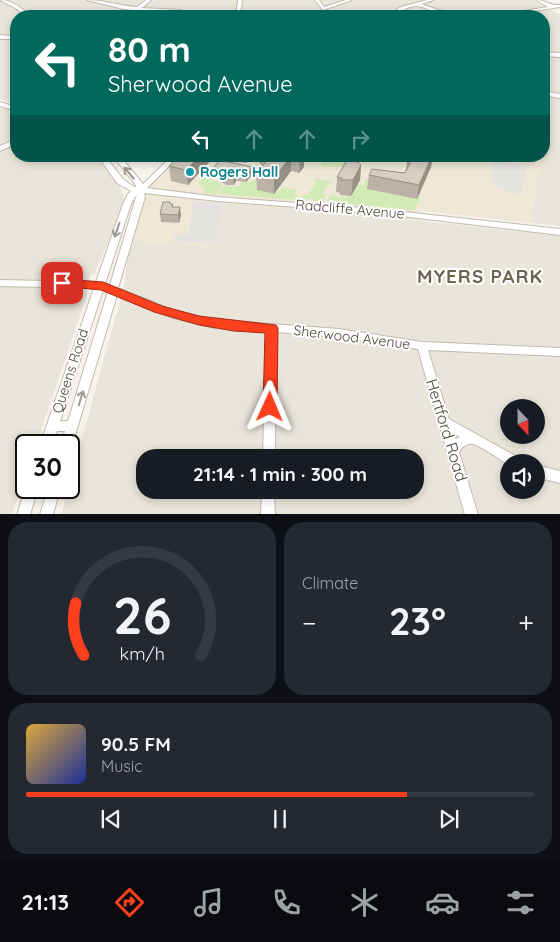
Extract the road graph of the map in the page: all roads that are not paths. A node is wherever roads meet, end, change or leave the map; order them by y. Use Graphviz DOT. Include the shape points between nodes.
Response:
graph roads {
  1 [pos="1,0"];
  2 [pos="89,0"];
  3 [pos="149,0"];
  4 [pos="350,0"];
  5 [pos="432,0"];
  6 [pos="538,0"];
  7 [pos="546,0"];
  8 [pos="416,4"];
  9 [pos="552,7"];
  10 [pos="560,8"];
  11 [pos="137,9"];
  12 [pos="21,10"];
  13 [pos="159,10"];
  14 [pos="326,10"];
  15 [pos="398,10"];
  16 [pos="432,10"];
  17 [pos="533,10"];
  18 [pos="106,162"];
  19 [pos="121,162"];
  20 [pos="170,162"];
  21 [pos="120,181"];
  22 [pos="140,190"];
  23 [pos="126,204"];
  24 [pos="560,232"];
  25 [pos="0,283"];
  26 [pos="98,285"];
  27 [pos="113,290"];
  28 [pos="271,328"];
  29 [pos="422,346"];
  30 [pos="560,352"];
  31 [pos="445,422"];
  32 [pos="52,426"];
  33 [pos="73,426"];
  34 [pos="49,434"];
  35 [pos="70,434"];
  36 [pos="475,439"];
  37 [pos="269,449"];
  38 [pos="454,450"];
  39 [pos="501,454"];
  40 [pos="545,473"];
  41 [pos="560,477"];
  42 [pos="29,499"];
  43 [pos="51,499"];
  44 [pos="268,499"];
  45 [pos="24,514"];
  46 [pos="46,514"];
  47 [pos="268,514"];
  48 [pos="472,514"];
  1 -- 12 [label="street"];
  2 -- 11 [label="street"];
  3 -- 11 [label="street"];
  4 -- 14 [label="street"];
  5 -- 8 [label="street"];
  6 -- 9 [label="street"];
  7 -- 10 [label="street"];
  8 -- 15 [label="street"];
  8 -- 16 [label="street"];
  9 -- 10 [label="street"];
  9 -- 17 [label="street"];
  11 -- 13 [label="street"];
  18 -- 21 [label="street"];
  22 -- 19 [label="street, one-way" via="139,184"];
  20 -- 22 [label="street"];
  21 -- 22 [label="street"];
  21 -- 23 [label="street" via="125,190"];
  22 -- 23 [label="street, Queens Road" via="132,194"];
  22 -- 24 [label="street, Radcliffe Avenue" via="366,210"];
  22 -- 27 [label="street, Queens Road" via="141,198"];
  23 -- 26 [label="street, Queens Road, one-way"];
  25 -- 26 [label="street, Sherwood Avenue"];
  26 -- 27 [label="street, Sherwood Avenue"];
  26 -- 32 [label="street, Queens Road"];
  27 -- 28 [label="street, Sherwood Avenue" via="191,319"];
  33 -- 27 [label="street, Queens Road, one-way"];
  28 -- 29 [label="street, Sherwood Avenue" via="339,333"];
  28 -- 37 [label="street"];
  29 -- 30 [label="street, Sherwood Avenue"];
  29 -- 31 [label="street, Hertford Road"];
  31 -- 36 [label="street"];
  31 -- 38 [label="street, Hertford Road"];
  32 -- 33 [label="street"];
  32 -- 34 [label="street, Queens Road"];
  33 -- 35 [label="street, Queens Road"];
  36 -- 38 [label="street" via="460,442"];
  36 -- 39 [label="street"];
  38 -- 48 [label="street, Hertford Road"];
  40 -- 41 [label="street"];
  42 -- 45 [label="street"];
  43 -- 46 [label="street"];
  44 -- 47 [label="street"];
}
